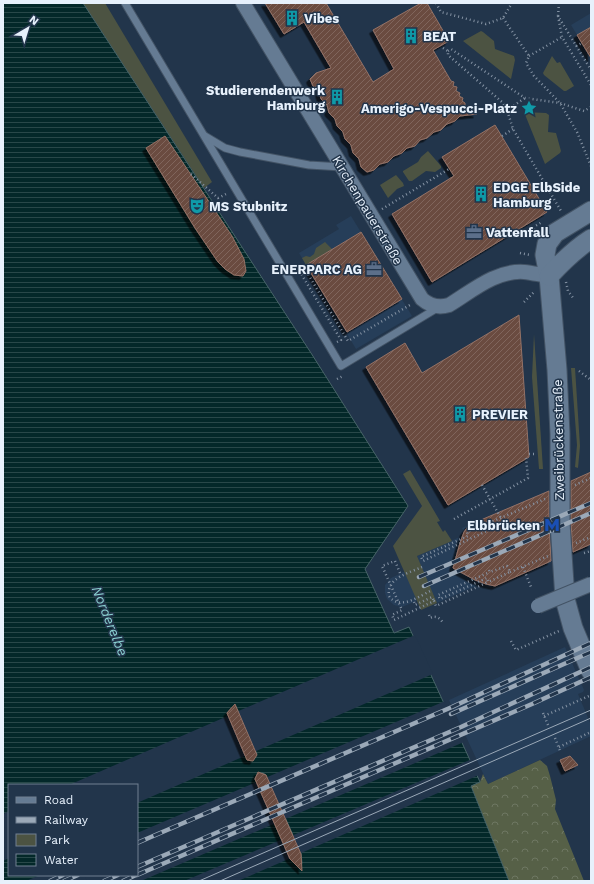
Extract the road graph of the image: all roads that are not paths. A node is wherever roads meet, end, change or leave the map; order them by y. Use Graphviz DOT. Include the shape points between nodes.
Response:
graph roads {
  1 [pos="125,3"];
  2 [pos="243,3"];
  3 [pos="203,135"];
  4 [pos="342,167"];
  5 [pos="591,211"];
  6 [pos="591,239"];
  7 [pos="549,276"];
  8 [pos="439,307"];
  9 [pos="591,584"];
  10 [pos="538,606"];
  11 [pos="591,671"];
  1 -- 3 [label="lane"];
  2 -- 4 [label="street, Kirchenpauerstraße"];
  3 -- 4 [label="lane" via="235,151 309,165"];
  3 -- 8 [label="lane" via="342,366"];
  4 -- 8 [label="street, Kirchenpauerstraße" via="422,299 432,306"];
  5 -- 7 [label="main road, Zweibrückenstraße" via="551,237 545,255"];
  6 -- 7 [label="main road" via="573,251"];
  7 -- 8 [label="street" via="524,272 499,276 449,305"];
  7 -- 11 [label="main road, Zweibrückenstraße" via="560,428 560,523 565,599 573,628"];
  9 -- 10 [label="street, bridge"];
}
